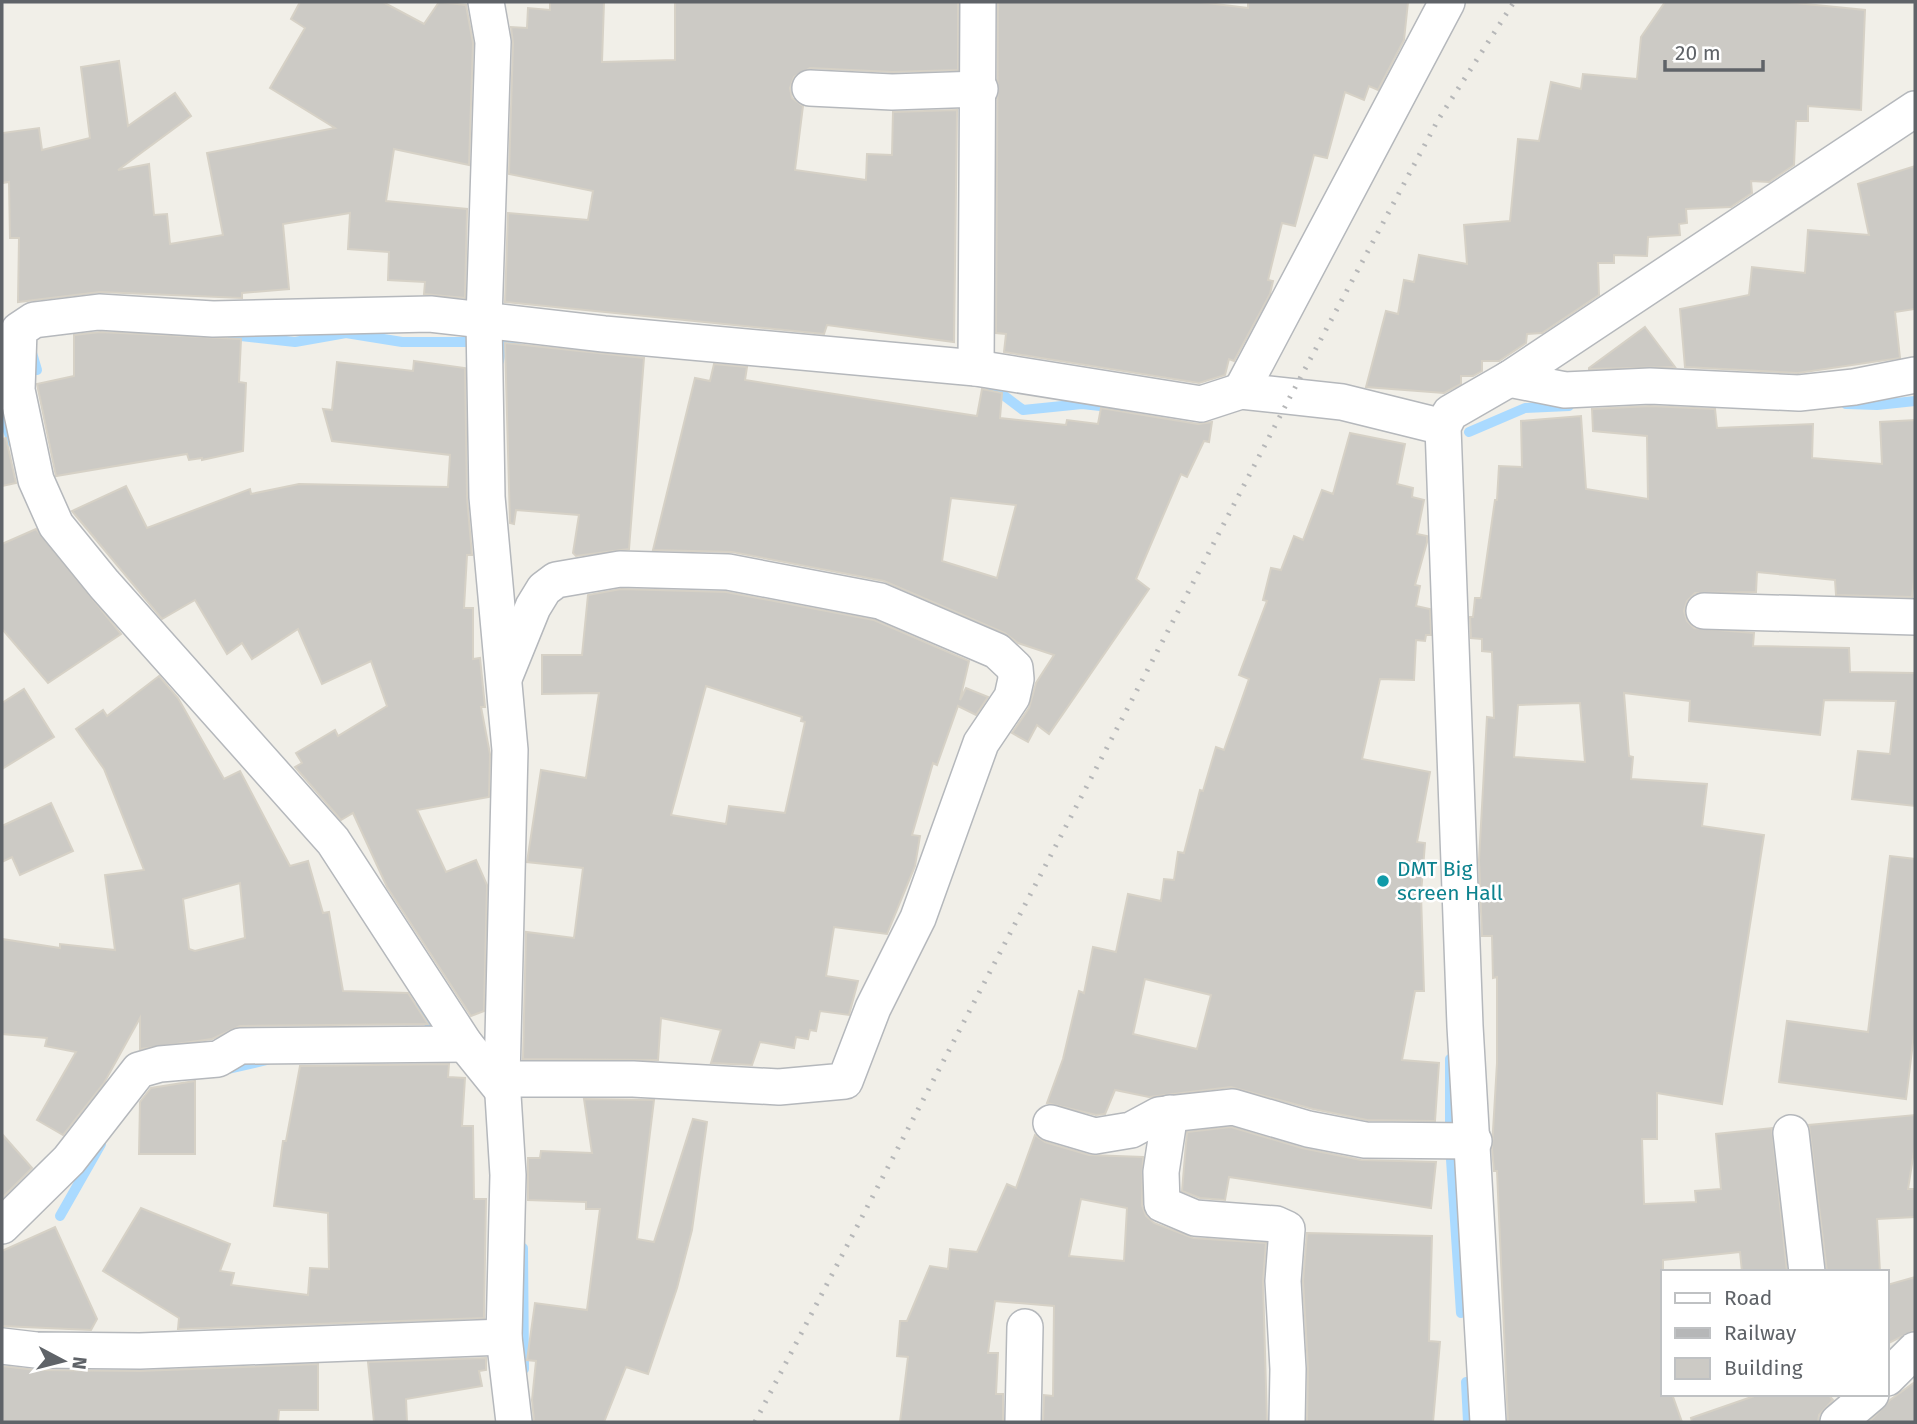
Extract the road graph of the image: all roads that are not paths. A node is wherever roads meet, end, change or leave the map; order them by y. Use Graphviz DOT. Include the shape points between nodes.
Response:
graph roads {
  1 [pos="486,2"];
  2 [pos="978,2"];
  3 [pos="1447,2"];
  4 [pos="810,88"];
  5 [pos="980,89"];
  6 [pos="1915,109"];
  7 [pos="484,320"];
  8 [pos="976,368"];
  9 [pos="1915,375"];
  10 [pos="1510,379"];
  11 [pos="1241,391"];
  12 [pos="1443,427"];
  13 [pos="1703,611"];
  14 [pos="1915,617"];
  15 [pos="503,679"];
  16 [pos="465,1044"];
  17 [pos="502,1085"];
  18 [pos="1170,1113"];
  19 [pos="1051,1123"];
  20 [pos="1791,1133"];
  21 [pos="1474,1141"];
  22 [pos="2,1226"];
  23 [pos="1807,1270"];
  24 [pos="1025,1327"];
  25 [pos="504,1337"];
  26 [pos="2,1346"];
  27 [pos="1915,1350"];
  28 [pos="1889,1375"];
  29 [pos="1867,1396"];
  30 [pos="514,1422"];
  31 [pos="1023,1422"];
  32 [pos="1287,1422"];
  33 [pos="1488,1422"];
  34 [pos="1838,1422"];
  1 -- 7 [label="street" via="493,42"];
  2 -- 5 [label="street"];
  3 -- 11 [label="street"];
  4 -- 5 [label="street" via="892,92"];
  5 -- 8 [label="street"];
  6 -- 10 [label="street"];
  7 -- 8 [label="street"];
  7 -- 15 [label="street" via="487,497"];
  7 -- 16 [label="street" via="430,314 213,319 99,312 34,320 19,330 16,348 17,390 36,480 55,526 333,841"];
  8 -- 11 [label="street" via="1201,404"];
  9 -- 10 [label="street" via="1799,393 1650,386 1565,390"];
  10 -- 12 [label="street" via="1450,414"];
  11 -- 12 [label="street" via="1342,402"];
  12 -- 21 [label="street" via="1464,999"];
  13 -- 14 [label="street"];
  15 -- 17 [label="street" via="510,750"];
  15 -- 17 [label="street" via="544,589 556,580 620,569 728,572 880,601 998,651 1010,661 1016,679 1012,697 981,743 918,918 873,1009 845,1081 779,1087 633,1079"];
  16 -- 17 [label="street"];
  16 -- 22 [label="street" via="240,1046 218,1059 139,1070 69,1160"];
  17 -- 25 [label="street" via="508,1175"];
  18 -- 19 [label="street" via="1131,1130 1095,1136"];
  18 -- 21 [label="street" via="1233,1107 1365,1140"];
  18 -- 32 [label="street" via="1161,1172 1162,1204 1195,1218 1276,1224 1287,1230 1283,1281 1289,1369"];
  20 -- 23 [label="street"];
  21 -- 33 [label="street"];
  24 -- 31 [label="street"];
  25 -- 26 [label="street" via="140,1351"];
  25 -- 30 [label="street"];
  27 -- 28 [label="street"];
  29 -- 34 [label="street"];
}
